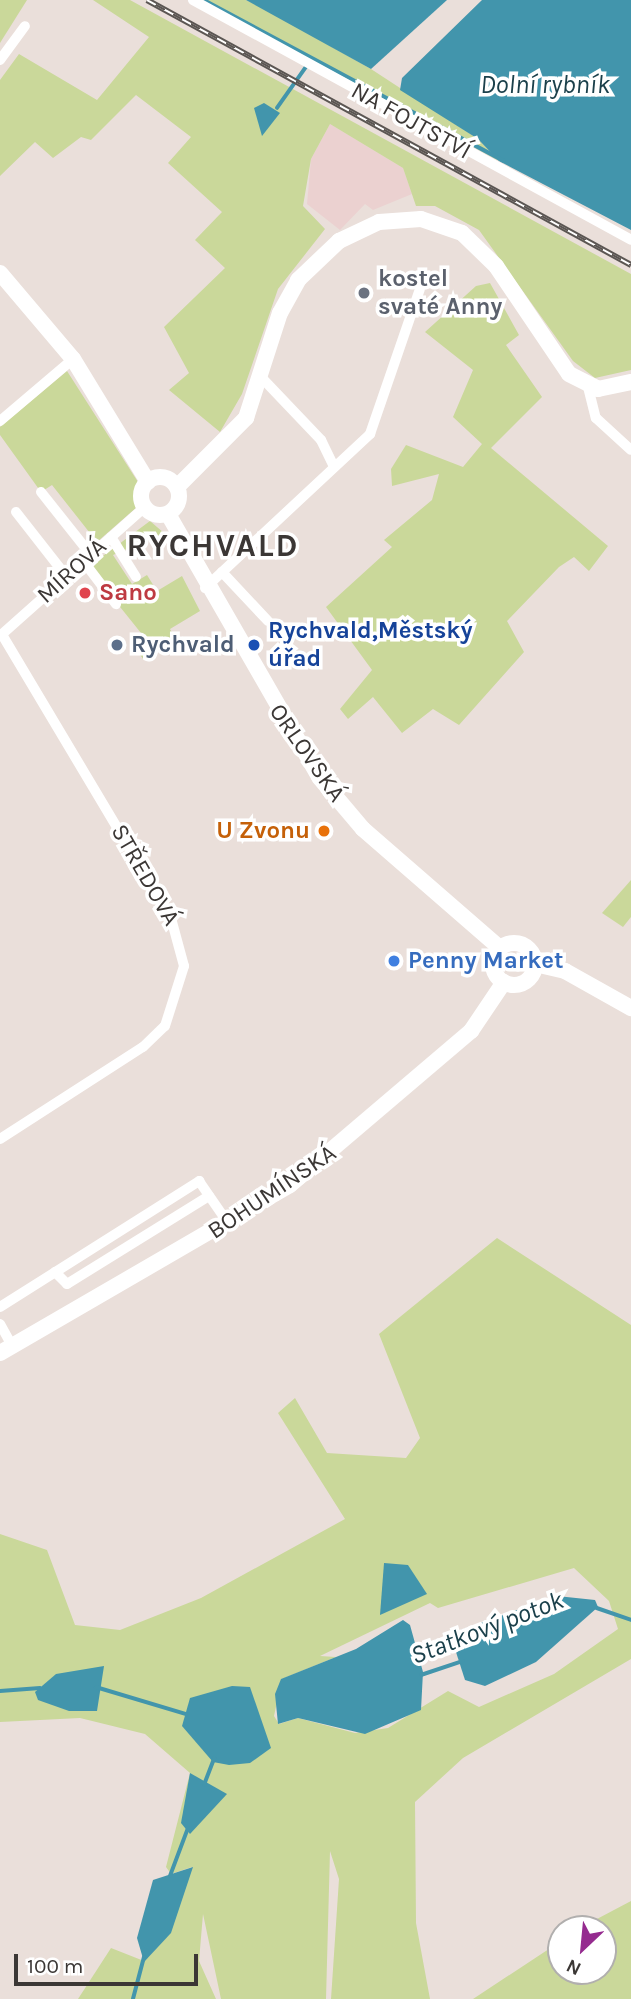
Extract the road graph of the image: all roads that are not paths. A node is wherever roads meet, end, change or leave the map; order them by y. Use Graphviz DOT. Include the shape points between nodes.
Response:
graph roads {
  1 [pos="192,0"];
  2 [pos="25,26"];
  3 [pos="0,60"];
  4 [pos="631,240"];
  5 [pos="0,273"];
  6 [pos="420,289"];
  7 [pos="73,359"];
  8 [pos="262,379"];
  9 [pos="631,383"];
  10 [pos="588,387"];
  11 [pos="0,421"];
  12 [pos="631,450"];
  13 [pos="334,467"];
  14 [pos="148,482"];
  15 [pos="177,487"];
  16 [pos="41,492"];
  17 [pos="145,508"];
  18 [pos="16,512"];
  19 [pos="168,514"];
  20 [pos="111,537"];
  21 [pos="87,558"];
  22 [pos="222,572"];
  23 [pos="66,577"];
  24 [pos="136,577"];
  25 [pos="205,588"];
  26 [pos="116,604"];
  27 [pos="268,621"];
  28 [pos="1,635"];
  29 [pos="500,948"];
  30 [pos="535,964"];
  31 [pos="504,982"];
  32 [pos="631,1008"];
  33 [pos="0,1139"];
  34 [pos="209,1196"];
  35 [pos="228,1223"];
  36 [pos="55,1272"];
  37 [pos="0,1307"];
  38 [pos="0,1324"];
  39 [pos="6,1349"];
  1 -- 4 [label="street, NA FOJTSTVÍ"];
  2 -- 3 [label="street"];
  5 -- 7 [label="main road"];
  6 -- 13 [label="street" via="370,434"];
  7 -- 11 [label="street"];
  7 -- 14 [label="main road"];
  8 -- 10 [label="main road" via="280,313 310,265 358,230 409,218 451,228 482,250 552,356"];
  8 -- 13 [label="street" via="321,440"];
  8 -- 15 [label="main road" via="234,434"];
  9 -- 10 [label="main road"];
  10 -- 12 [label="street" via="596,418"];
  13 -- 22 [label="street"];
  14 -- 15 [label="main road" via="164,477"];
  14 -- 17 [label="main road"];
  15 -- 19 [label="main road" via="179,500"];
  16 -- 21 [label="street"];
  17 -- 19 [label="main road"];
  17 -- 20 [label="street, MÍROVÁ"];
  18 -- 23 [label="street"];
  19 -- 25 [label="main road, ORLOVSKÁ"];
  20 -- 21 [label="street, MÍROVÁ"];
  20 -- 24 [label="street"];
  21 -- 23 [label="street, MÍROVÁ"];
  21 -- 26 [label="street"];
  22 -- 25 [label="street"];
  22 -- 27 [label="street"];
  23 -- 28 [label="street, MÍROVÁ"];
  25 -- 29 [label="main road, ORLOVSKÁ" via="318,777 363,829"];
  28 -- 33 [label="street, STŘEDOVÁ" via="171,918 184,966 181,992 165,1026 143,1047"];
  29 -- 30 [label="main road" via="519,944"];
  29 -- 31 [label="main road" via="493,966"];
  30 -- 31 [label="main road" via="525,982"];
  30 -- 32 [label="main road" via="565,971"];
  31 -- 35 [label="main road, BOHUMÍNSKÁ" via="471,1031 368,1124 290,1185"];
  34 -- 35 [label="street"];
  34 -- 36 [label="street" via="67,1284"];
  34 -- 36 [label="street" via="199,1181"];
  35 -- 39 [label="main road, BOHUMÍNSKÁ"];
  36 -- 37 [label="street"];
  38 -- 39 [label="street"];
}
